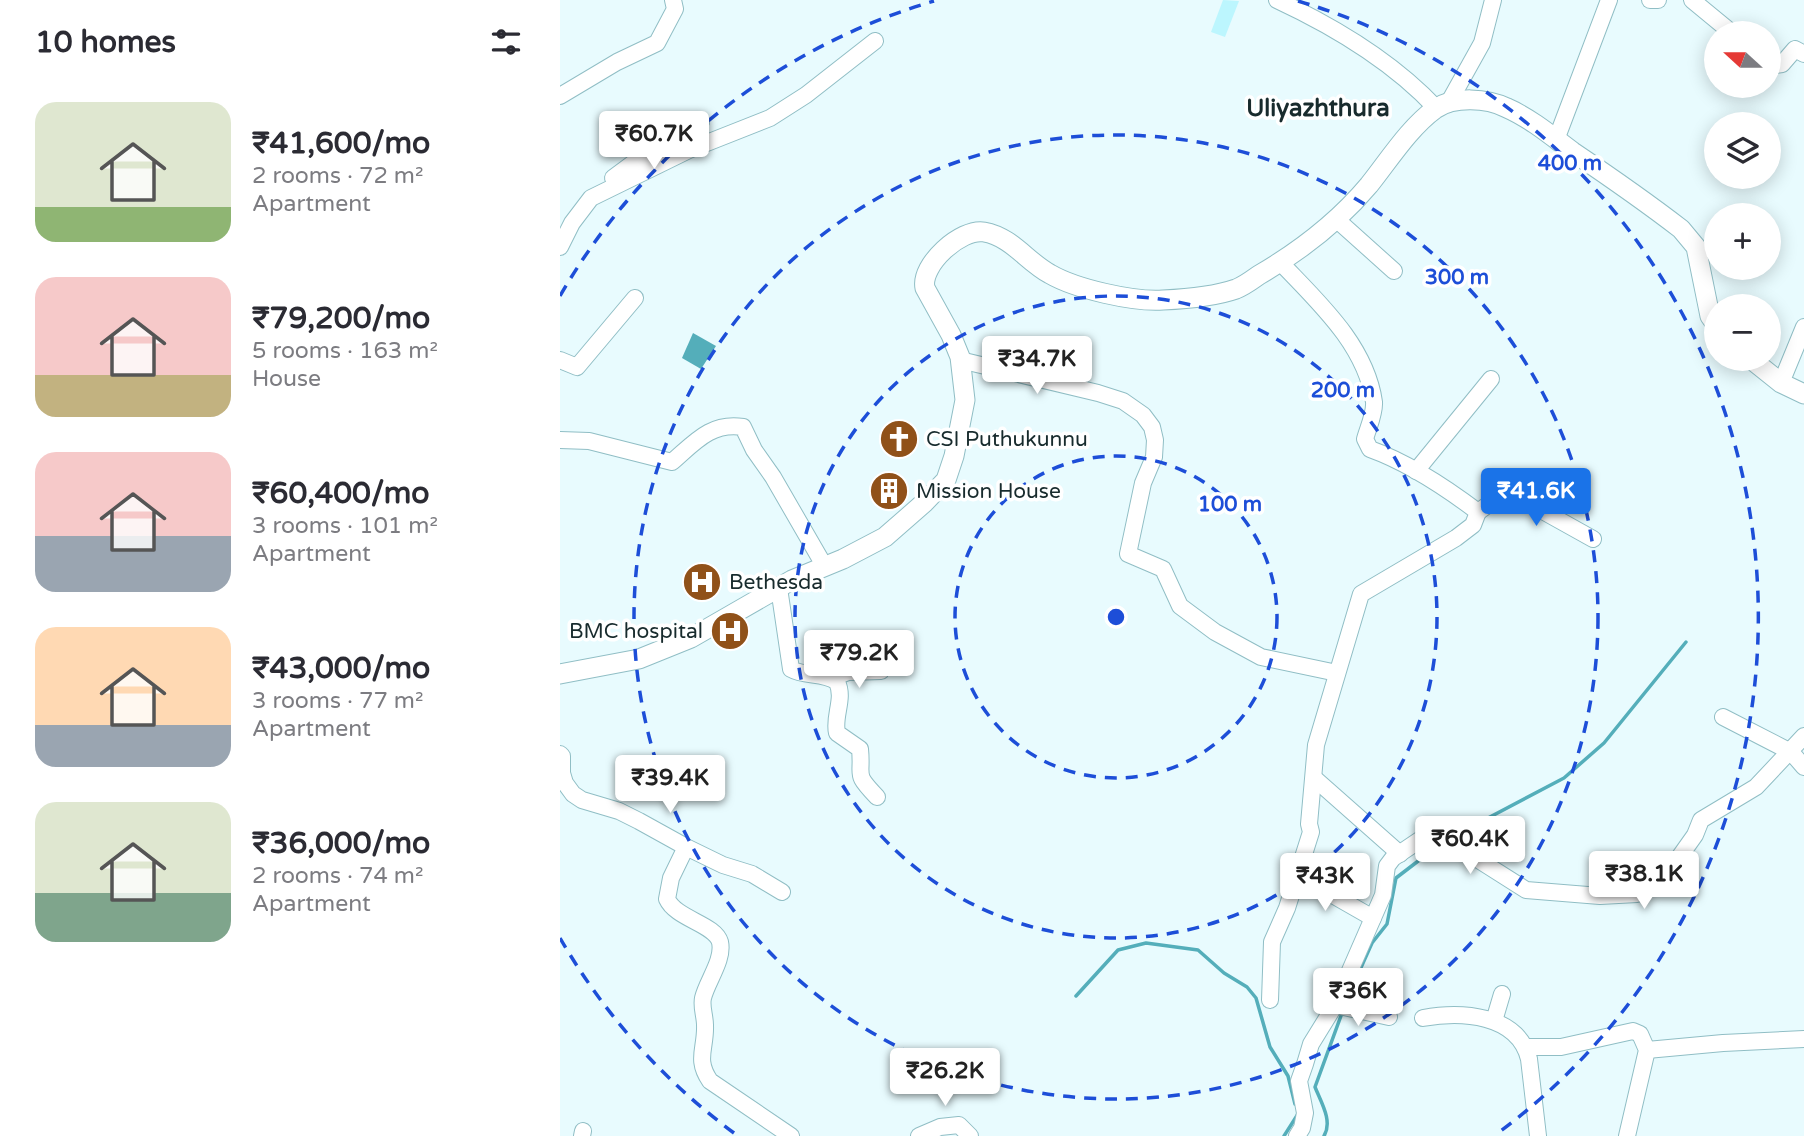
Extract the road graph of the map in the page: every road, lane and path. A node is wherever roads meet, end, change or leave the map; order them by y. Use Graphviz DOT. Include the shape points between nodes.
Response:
graph roads {
  1 [pos="673,0"];
  2 [pos="1277,0"];
  3 [pos="1493,0"];
  4 [pos="1609,0"];
  5 [pos="1650,0"];
  6 [pos="1658,0"];
  7 [pos="1692,0"];
  8 [pos="1717,21"];
  9 [pos="875,41"];
  10 [pos="1804,54"];
  11 [pos="1782,64"];
  12 [pos="560,96"];
  13 [pos="1442,106"];
  14 [pos="701,122"];
  15 [pos="1556,140"];
  16 [pos="591,198"];
  17 [pos="1336,219"];
  18 [pos="560,247"];
  19 [pos="1281,262"];
  20 [pos="1394,271"];
  21 [pos="1706,294"];
  22 [pos="635,298"];
  23 [pos="1804,327"];
  24 [pos="560,360"];
  25 [pos="960,360"];
  26 [pos="1766,371"];
  27 [pos="1491,379"];
  28 [pos="1782,383"];
  29 [pos="1804,394"];
  30 [pos="560,440"];
  31 [pos="1416,471"];
  32 [pos="1478,512"];
  33 [pos="1593,539"];
  34 [pos="825,568"];
  35 [pos="779,588"];
  36 [pos="881,671"];
  37 [pos="1337,673"];
  38 [pos="560,674"];
  39 [pos="832,678"];
  40 [pos="1723,717"];
  41 [pos="1804,736"];
  42 [pos="1791,752"];
  43 [pos="560,754"];
  44 [pos="1804,766"];
  45 [pos="1314,778"];
  46 [pos="877,797"];
  47 [pos="686,847"];
  48 [pos="1400,854"];
  49 [pos="1296,874"];
  50 [pos="782,892"];
  51 [pos="1373,918"];
  52 [pos="1502,994"];
  53 [pos="1270,1000"];
  54 [pos="1335,1005"];
  55 [pos="1389,1017"];
  56 [pos="1423,1018"];
  57 [pos="1494,1021"];
  58 [pos="1804,1039"];
  59 [pos="1526,1047"];
  60 [pos="1647,1050"];
  61 [pos="791,1136"];
  62 [pos="919,1136"];
  63 [pos="970,1136"];
  64 [pos="1297,1136"];
  65 [pos="1538,1136"];
  66 [pos="1627,1136"];
  1 -- 12 [label="street" via="675,9 657,43"];
  2 -- 13 [label="street" via="1364,47"];
  3 -- 13 [label="street" via="1482,43"];
  4 -- 15 [label="street"];
  5 -- 6 [label="street"];
  7 -- 8 [label="street"];
  9 -- 16 [label="street" via="770,118"];
  10 -- 11 [label="street" via="1795,48"];
  13 -- 15 [label="main road" via="1466,100 1507,107"];
  13 -- 17 [label="main road" via="1406,139"];
  14 -- 16 [label="street" via="613,177"];
  15 -- 21 [label="main road" via="1681,229 1696,247"];
  16 -- 18 [label="street"];
  17 -- 19 [label="main road"];
  17 -- 20 [label="street"];
  19 -- 25 [label="main road" via="1236,289 1152,301 1101,293 1050,275 1000,237 981,231 965,235 938,257 923,281"];
  19 -- 31 [label="street" via="1338,323 1364,367 1374,404 1365,439 1370,449"];
  22 -- 24 [label="street" via="577,367"];
  23 -- 28 [label="street"];
  25 -- 34 [label="main road" via="965,400 946,480 885,537"];
  25 -- 37 [label="street" via="1098,393 1123,401 1143,415 1152,427 1154,457 1143,483 1128,554 1163,569 1180,606 1215,632 1261,657"];
  26 -- 28 [label="main road"];
  27 -- 31 [label="street"];
  28 -- 29 [label="main road"];
  30 -- 34 [label="street" via="589,441 672,462 703,435 727,424 743,427"];
  31 -- 32 [label="street"];
  32 -- 33 [label="street" via="1507,491"];
  32 -- 37 [label="street" via="1473,525 1456,538 1361,594"];
  34 -- 35 [label="main road"];
  35 -- 38 [label="main road" via="691,638 639,659"];
  35 -- 39 [label="street" via="791,669"];
  36 -- 39 [label="street" via="848,672"];
  37 -- 45 [label="street" via="1315,745"];
  39 -- 46 [label="street" via="840,688 837,733 860,749 858,771"];
  40 -- 42 [label="street"];
  41 -- 42 [label="street"];
  42 -- 44 [label="street"];
  42 -- 48 [label="street" via="1756,787 1701,820 1678,859 1637,894 1526,890 1433,831"];
  43 -- 47 [label="street" via="562,774 573,794 639,821"];
  45 -- 48 [label="street"];
  45 -- 49 [label="street" via="1311,832"];
  47 -- 50 [label="street" via="752,874"];
  47 -- 61 [label="street" via="667,899 676,911 716,935 720,943 703,999 703,1071 710,1082"];
  48 -- 51 [label="street" via="1387,866 1383,895"];
  49 -- 51 [label="street"];
  49 -- 53 [label="street" via="1272,942"];
  51 -- 54 [label="street"];
  52 -- 57 [label="street"];
  54 -- 55 [label="street"];
  54 -- 64 [label="street" via="1311,1044 1299,1082 1305,1113"];
  56 -- 57 [label="street" via="1448,1013"];
  57 -- 59 [label="street" via="1512,1030"];
  58 -- 60 [label="street"];
  59 -- 60 [label="street" via="1561,1048 1633,1031 1640,1034"];
  59 -- 65 [label="street"];
  60 -- 66 [label="street"];
  62 -- 63 [label="street" via="959,1125"];
}
